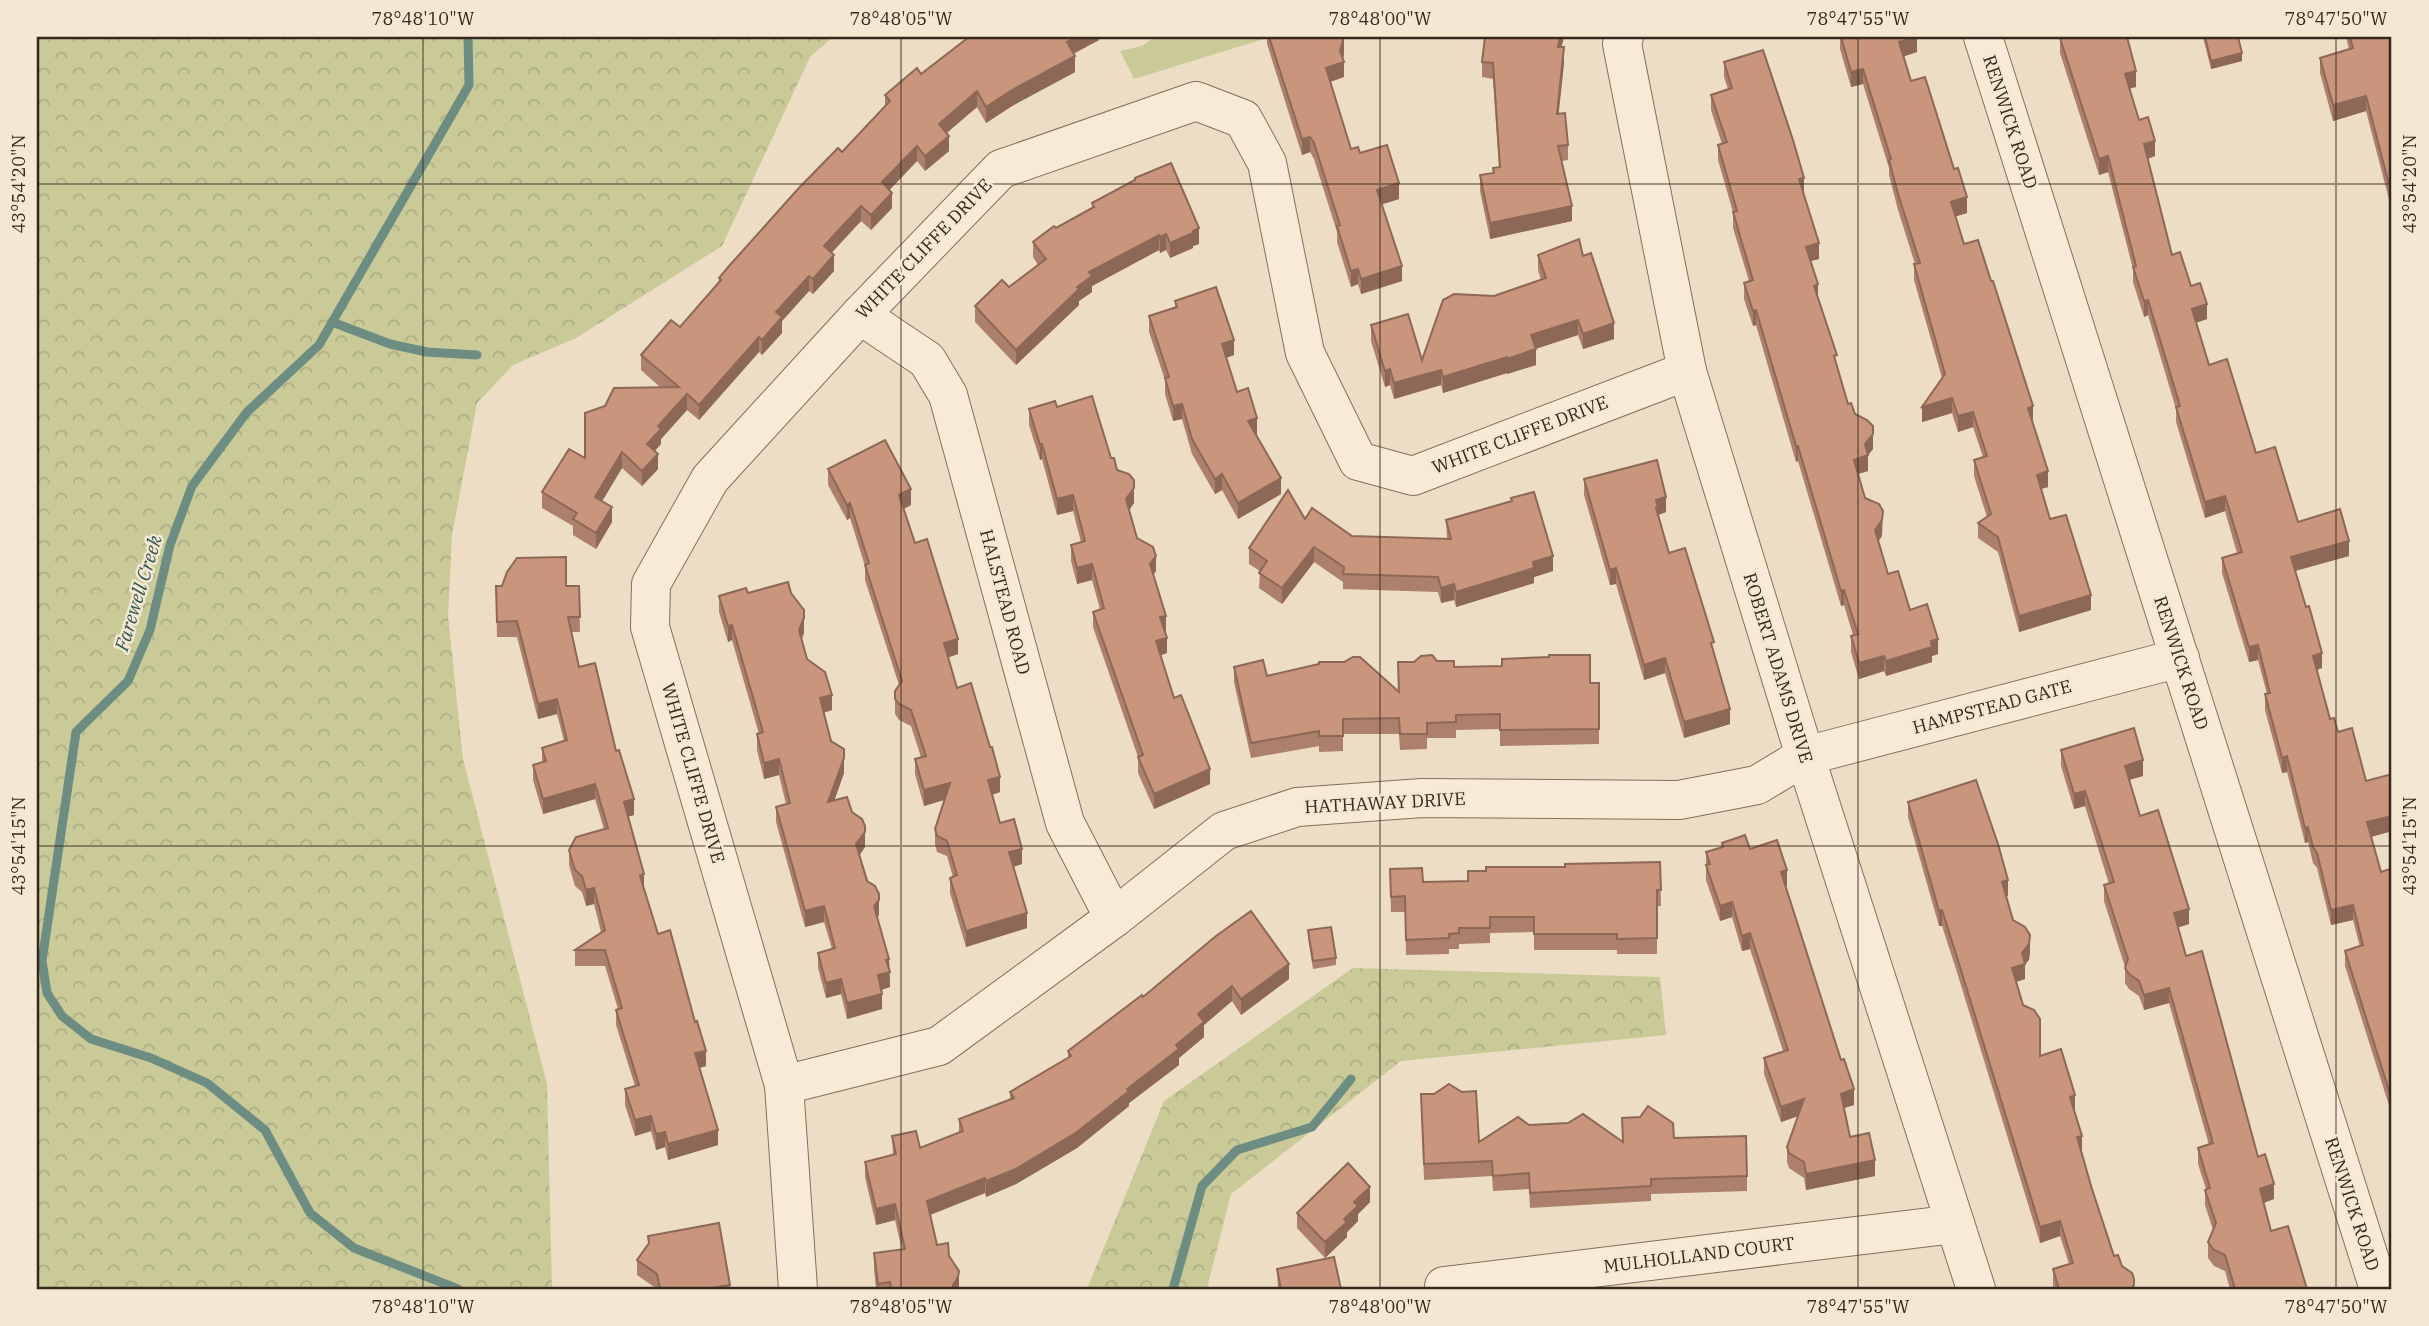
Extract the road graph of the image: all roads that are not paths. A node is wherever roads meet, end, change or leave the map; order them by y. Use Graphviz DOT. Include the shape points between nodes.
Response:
graph roads {
  1 [pos="1624,37"];
  2 [pos="1983,37"];
  3 [pos="860,315"];
  4 [pos="1686,371"];
  5 [pos="2180,658"];
  6 [pos="1805,756"];
  7 [pos="1114,918"];
  8 [pos="784,1085"];
  9 [pos="1955,1224"];
  10 [pos="1444,1286"];
  11 [pos="798,1289"];
  12 [pos="1976,1289"];
  13 [pos="2379,1289"];
  1 -- 4 [label="street, ROBERT ADAMS DRIVE"];
  2 -- 5 [label="street, RENWICK ROAD"];
  3 -- 4 [label="street, WHITE CLIFFE DRIVE" via="1001,169 1196,101 1242,119 1267,163 1305,353 1358,461 1413,476"];
  3 -- 7 [label="street, HALSTEAD ROAD" via="927,360 948,395 1065,822"];
  3 -- 8 [label="street, WHITE CLIFFE DRIVE" via="710,479 652,584 650,627"];
  4 -- 6 [label="street, ROBERT ADAMS DRIVE"];
  5 -- 6 [label="street, HAMPSTEAD GATE"];
  5 -- 13 [label="street, RENWICK ROAD"];
  6 -- 7 [label="street, HATHAWAY DRIVE" via="1757,785 1679,800 1422,798 1297,807 1224,831"];
  6 -- 9 [label="street, ROBERT ADAMS DRIVE"];
  7 -- 8 [label="street, HATHAWAY DRIVE" via="939,1046"];
  8 -- 11 [label="street, WHITE CLIFFE DRIVE"];
  9 -- 10 [label="street, MULHOLLAND COURT"];
  9 -- 12 [label="street, ROBERT ADAMS DRIVE"];
}
